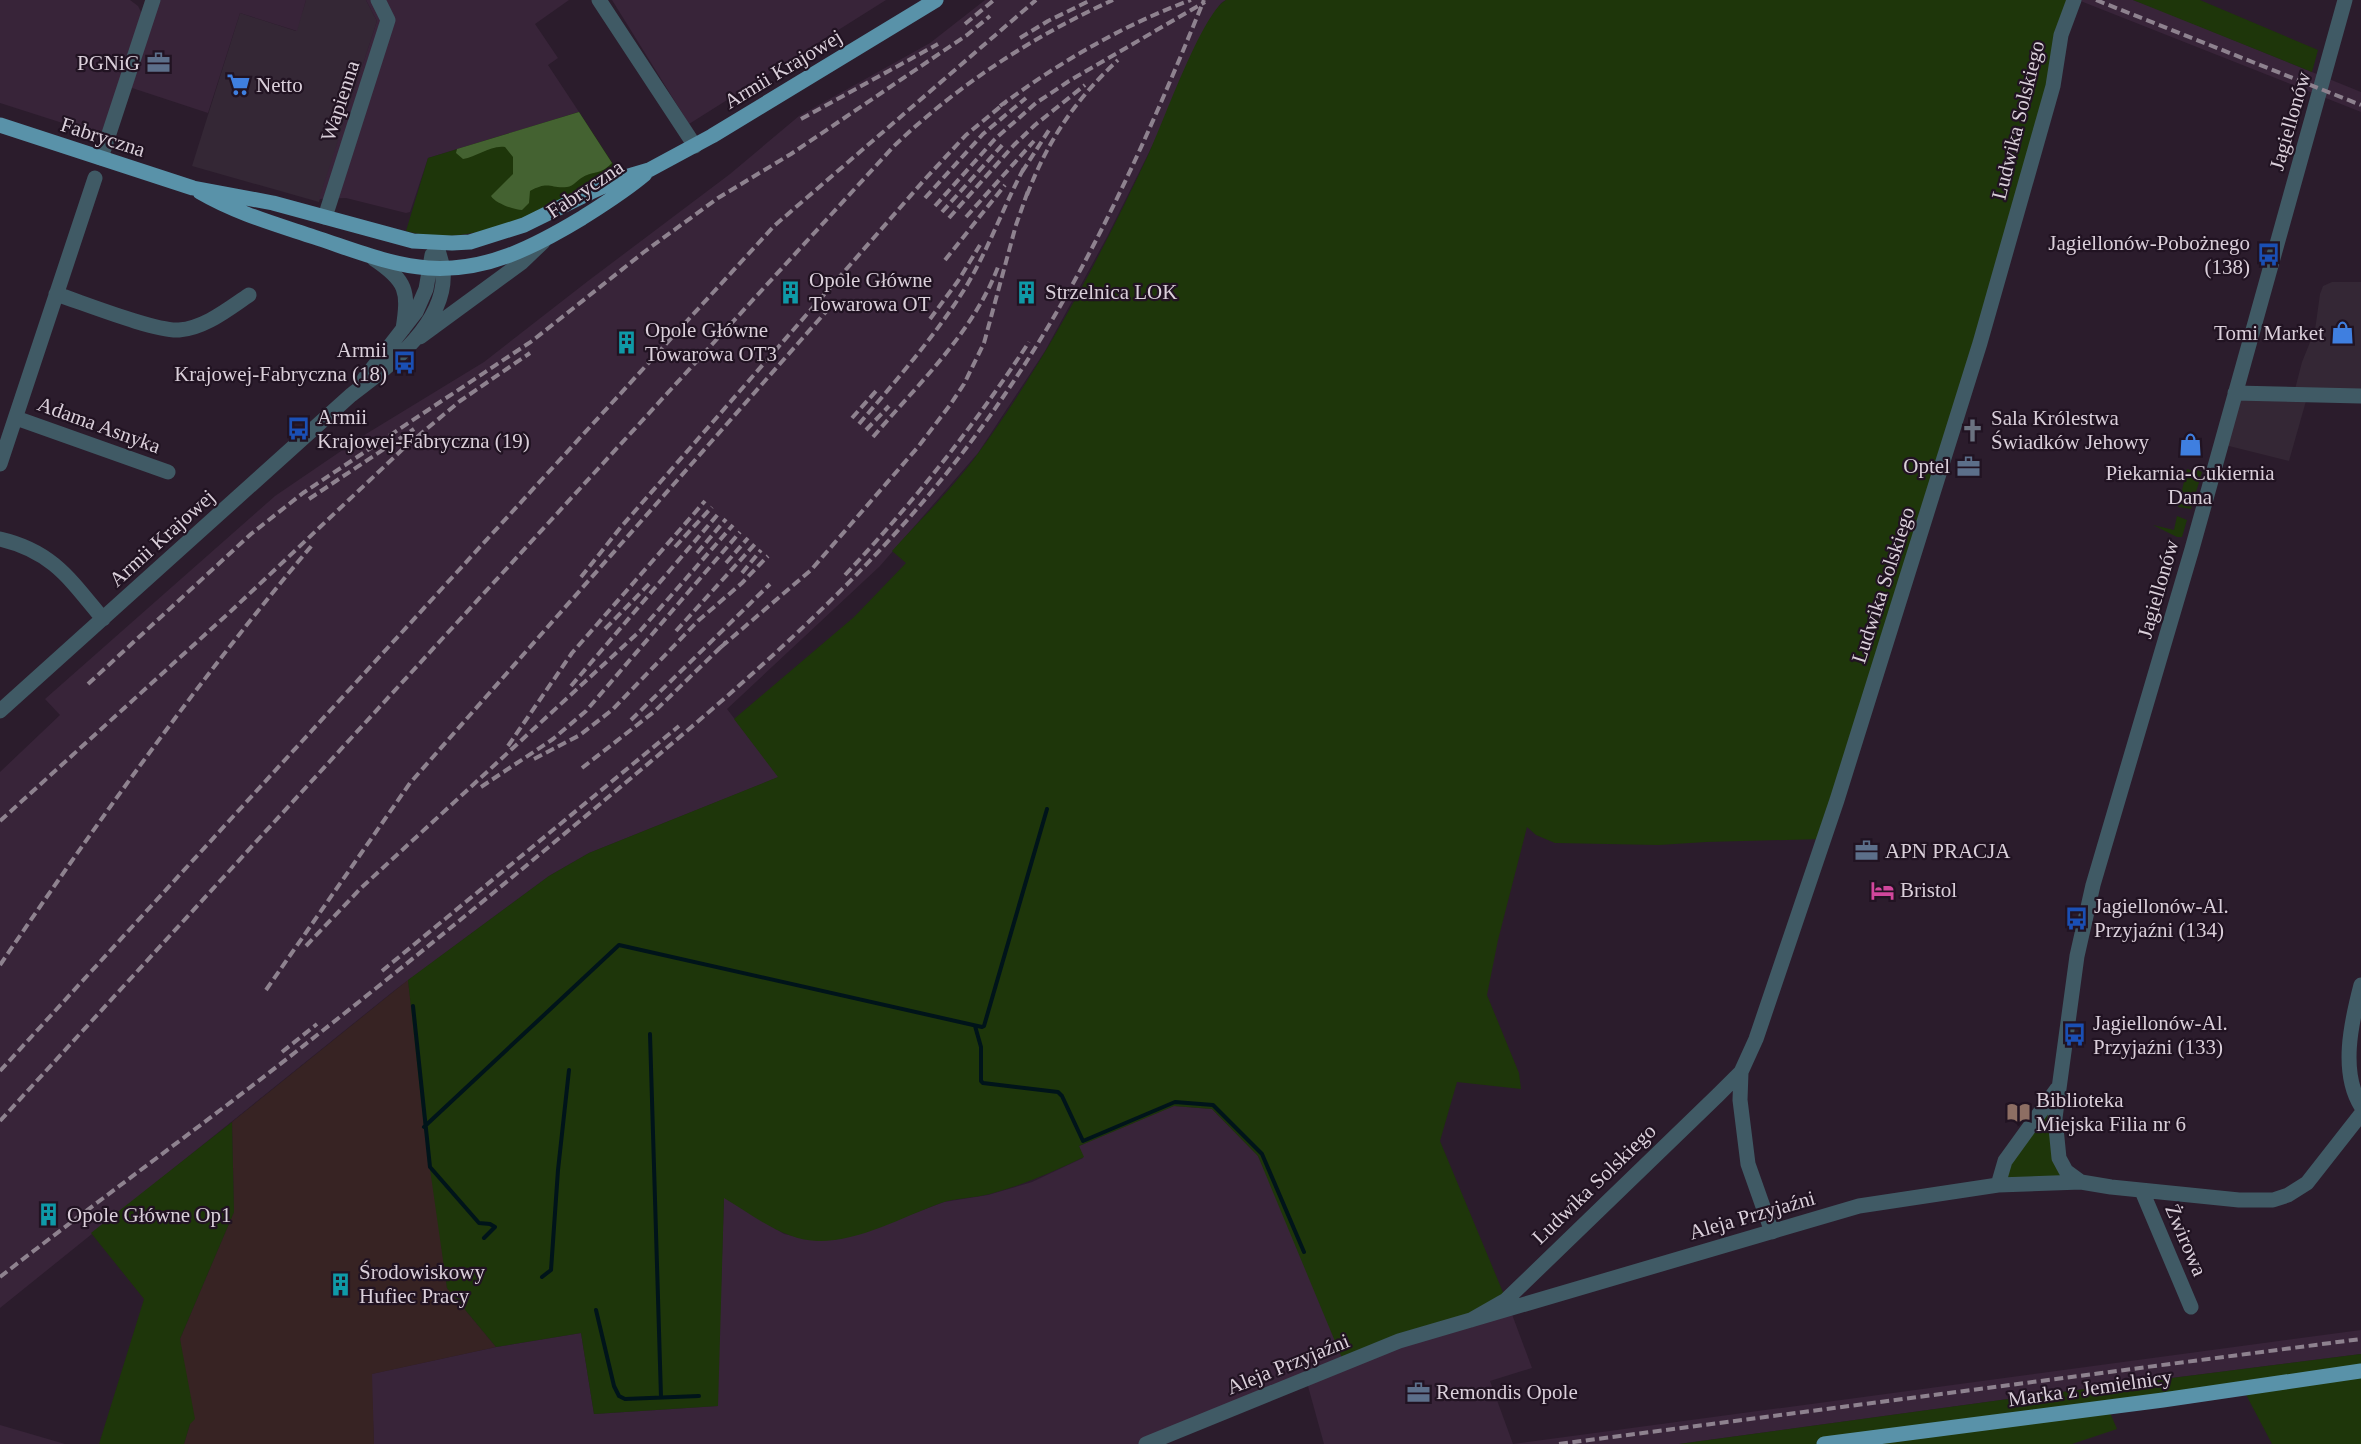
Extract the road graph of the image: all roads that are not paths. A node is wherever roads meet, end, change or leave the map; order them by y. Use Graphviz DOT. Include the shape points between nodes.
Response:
graph roads {
  1 [pos="153,0"];
  2 [pos="378,0"];
  3 [pos="599,0"];
  4 [pos="936,0"];
  5 [pos="2345,0"];
  6 [pos="2072,6"];
  7 [pos="0,125"];
  8 [pos="695,146"];
  9 [pos="101,158"];
  10 [pos="649,170"];
  11 [pos="94,178"];
  12 [pos="193,188"];
  13 [pos="325,217"];
  14 [pos="545,240"];
  15 [pos="436,243"];
  16 [pos="369,255"];
  17 [pos="436,268"];
  18 [pos="56,294"];
  19 [pos="249,295"];
  20 [pos="403,329"];
  21 [pos="417,339"];
  22 [pos="2235,393"];
  23 [pos="351,395"];
  24 [pos="2361,396"];
  25 [pos="16,418"];
  26 [pos="0,464"];
  27 [pos="168,472"];
  28 [pos="0,539"];
  29 [pos="103,619"];
  30 [pos="0,711"];
  31 [pos="2361,985"];
  32 [pos="1741,1072"];
  33 [pos="2057,1089"];
  34 [pos="2361,1106"];
  35 [pos="2361,1114"];
  36 [pos="2081,1182"];
  37 [pos="1998,1185"];
  38 [pos="2142,1191"];
  39 [pos="1772,1232"];
  40 [pos="2191,1307"];
  41 [pos="1471,1320"];
  42 [pos="2361,1371"];
  43 [pos="1146,1444"];
  44 [pos="1824,1444"];
  1 -- 9 [label="street"];
  2 -- 13 [label="street, Wapienna" via="388,20"];
  3 -- 8 [label="street"];
  4 -- 8 [label="main road, Armii Krajowej"];
  5 -- 22 [label="street, Jagiellonów"];
  6 -- 32 [label="street, Ludwika Solskiego" via="2059,41 2050,96 1980,344 1934,493 1837,800 1756,1039"];
  7 -- 9 [label="main road, Fabryczna"];
  8 -- 10 [label="main road, Armii Krajowej"];
  9 -- 12 [label="main road, Fabryczna"];
  10 -- 14 [label="main road, Fabryczna" via="625,192"];
  10 -- 15 [label="main road, Fabryczna" via="504,233 470,242"];
  11 -- 18 [label="street"];
  12 -- 13 [label="main road, Fabryczna"];
  12 -- 16 [label="main road, Fabryczna" via="224,207"];
  13 -- 15 [label="main road, Fabryczna" via="402,239"];
  14 -- 17 [label="main road, Fabryczna" via="492,261"];
  14 -- 21 [label="street" via="521,263"];
  15 -- 17 [label="street, Armii Krajowej"];
  16 -- 17 [label="main road, Fabryczna"];
  16 -- 20 [label="street" via="402,283 407,300"];
  17 -- 20 [label="street, Armii Krajowej" via="416,312"];
  17 -- 21 [label="street, Armii Krajowej" via="442,289"];
  18 -- 19 [label="street" via="156,327 179,330 212,319"];
  18 -- 25 [label="street"];
  20 -- 23 [label="street, Armii Krajowej"];
  21 -- 23 [label="street, Armii Krajowej"];
  22 -- 24 [label="street"];
  22 -- 33 [label="street, Jagiellonów" via="2094,885 2077,956"];
  23 -- 29 [label="street, Armii Krajowej"];
  25 -- 26 [label="street"];
  25 -- 27 [label="street, Adama Asnyka"];
  28 -- 29 [label="street" via="21,544 48,558"];
  29 -- 30 [label="street, Armii Krajowej"];
  31 -- 34 [label="street" via="2349,1065 2352,1092"];
  32 -- 39 [label="street, Ludwika Solskiego" via="1740,1102 1748,1164"];
  32 -- 41 [label="street, Ludwika Solskiego" via="1506,1300"];
  33 -- 36 [label="street, Jagiellonów" via="2056,1149 2066,1171"];
  33 -- 37 [label="street, Jagiellonów" via="2004,1161"];
  35 -- 38 [label="street, Aleja Przyjaźni" via="2307,1183 2281,1198 2251,1201"];
  36 -- 37 [label="street, Aleja Przyjaźni"];
  36 -- 38 [label="street, Aleja Przyjaźni"];
  37 -- 39 [label="street, Aleja Przyjaźni" via="1859,1206"];
  38 -- 40 [label="street, Żwirowa"];
  39 -- 41 [label="street, Aleja Przyjaźni"];
  41 -- 43 [label="street, Aleja Przyjaźni" via="1399,1341"];
  42 -- 44 [label="main road, Marka z Jemielnicy"];
}
